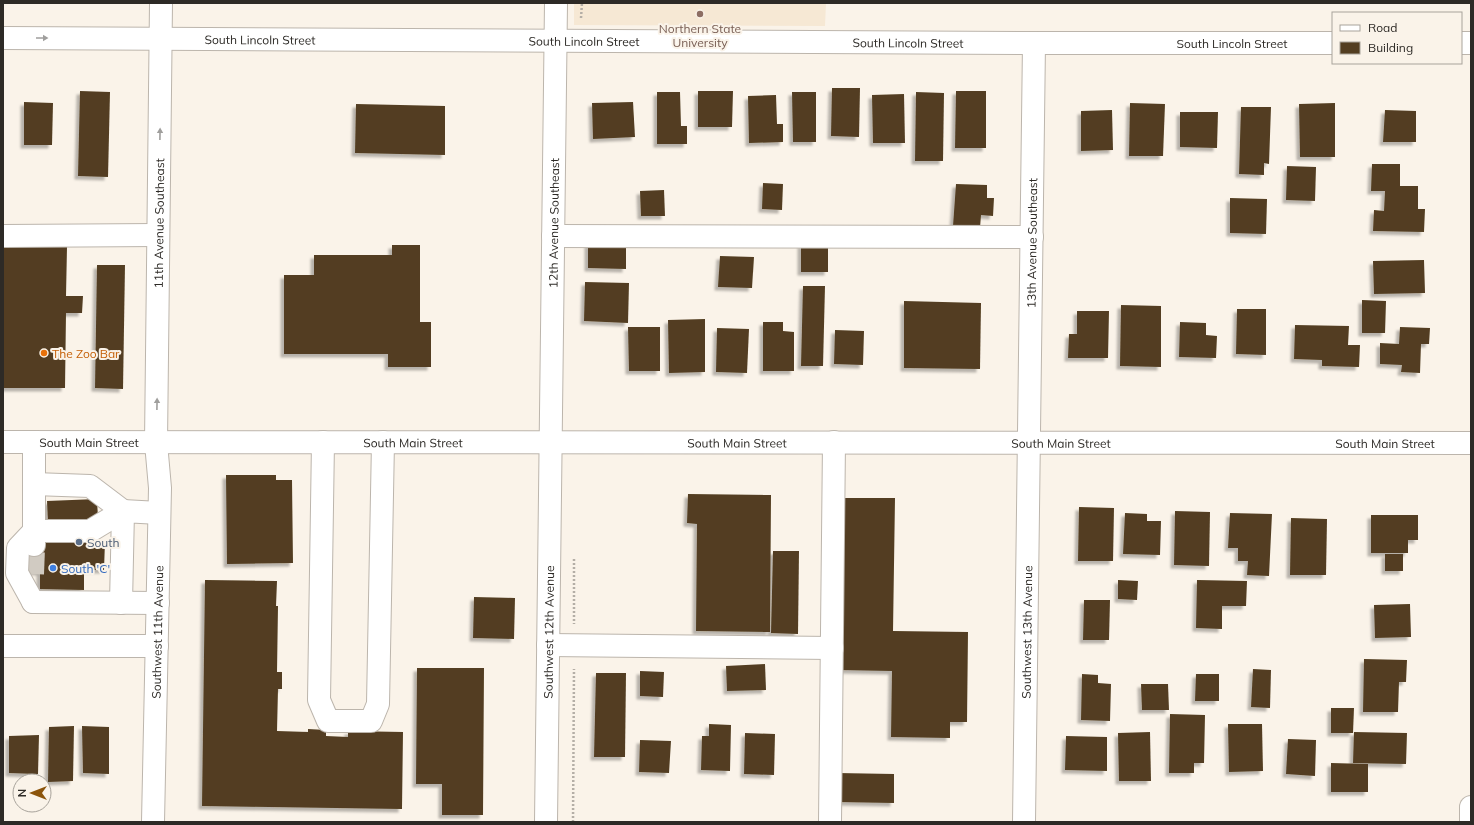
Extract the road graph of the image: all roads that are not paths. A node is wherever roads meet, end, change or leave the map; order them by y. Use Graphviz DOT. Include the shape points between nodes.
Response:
graph roads {
  1 [pos="161,3"];
  2 [pos="556,3"];
  3 [pos="3,38"];
  4 [pos="161,38"];
  5 [pos="555,41"];
  6 [pos="1034,43"];
  7 [pos="1332,43"];
  8 [pos="158,235"];
  9 [pos="3,236"];
  10 [pos="553,236"];
  11 [pos="1032,237"];
  12 [pos="3,442"];
  13 [pos="34,442"];
  14 [pos="323,442"];
  15 [pos="383,442"];
  16 [pos="551,442"];
  17 [pos="834,442"];
  18 [pos="1029,442"];
  19 [pos="156,443"];
  20 [pos="1471,443"];
  21 [pos="34,484"];
  22 [pos="123,511"];
  23 [pos="160,513"];
  24 [pos="34,540"];
  25 [pos="33,574"];
  26 [pos="33,602"];
  27 [pos="121,603"];
  28 [pos="158,603"];
  29 [pos="3,646"];
  30 [pos="157,646"];
  31 [pos="548,646"];
  32 [pos="832,648"];
  33 [pos="1471,807"];
  34 [pos="153,822"];
  35 [pos="546,822"];
  36 [pos="830,822"];
  37 [pos="1024,822"];
  38 [pos="1471,822"];
  1 -- 4 [label="street, 11th Avenue Southeast"];
  2 -- 5 [label="street, 12th Avenue Southeast"];
  3 -- 4 [label="street, South Lincoln Street, one-way"];
  4 -- 5 [label="street, South Lincoln Street"];
  8 -- 4 [label="street, 11th Avenue Southeast, one-way"];
  5 -- 6 [label="street, South Lincoln Street"];
  5 -- 10 [label="street, 12th Avenue Southeast"];
  6 -- 7 [label="street, South Lincoln Street"];
  6 -- 11 [label="street, 13th Avenue Southeast"];
  8 -- 9 [label="street"];
  19 -- 8 [label="street, 11th Avenue Southeast, one-way"];
  10 -- 11 [label="street"];
  10 -- 16 [label="street, 12th Avenue Southeast"];
  11 -- 18 [label="street, 13th Avenue Southeast"];
  12 -- 13 [label="street, South Main Street"];
  13 -- 19 [label="street, South Main Street"];
  13 -- 21 [label="street"];
  14 -- 15 [label="street, South Main Street"];
  14 -- 15 [label="street" via="319,700 328,721 371,721 378,704"];
  14 -- 19 [label="street, South Main Street"];
  15 -- 16 [label="street, South Main Street"];
  16 -- 17 [label="street, South Main Street"];
  16 -- 31 [label="street, Southwest 12th Avenue"];
  17 -- 18 [label="street, South Main Street"];
  17 -- 32 [label="street"];
  18 -- 20 [label="street, South Main Street"];
  18 -- 37 [label="street, Southwest 13th Avenue"];
  19 -- 23 [label="street, Southwest 11th Avenue"];
  21 -- 22 [label="street" via="90,486"];
  21 -- 24 [label="street"];
  22 -- 23 [label="street"];
  22 -- 24 [label="street" via="90,530"];
  22 -- 27 [label="street"];
  23 -- 28 [label="street, Southwest 11th Avenue"];
  24 -- 26 [label="street" via="18,548 16,573"];
  25 -- 26 [label="street"];
  26 -- 27 [label="street"];
  27 -- 28 [label="street"];
  28 -- 30 [label="street, Southwest 11th Avenue"];
  29 -- 30 [label="street"];
  30 -- 34 [label="street, Southwest 11th Avenue"];
  31 -- 32 [label="street"];
  31 -- 35 [label="street, Southwest 12th Avenue"];
  32 -- 36 [label="street"];
  33 -- 38 [label="street"];
}
